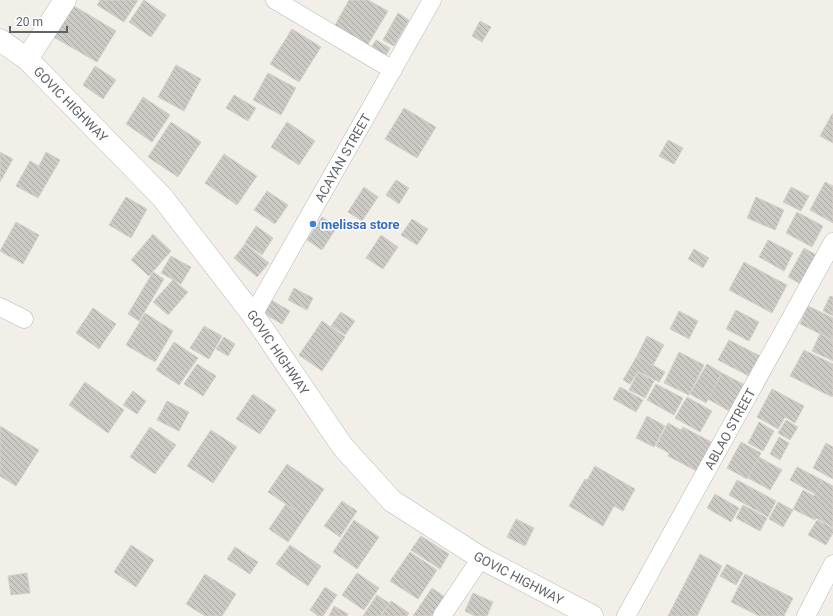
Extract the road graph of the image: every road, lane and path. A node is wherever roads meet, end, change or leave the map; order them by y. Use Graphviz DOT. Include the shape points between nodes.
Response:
graph roads {
  1 [pos="65,0"];
  2 [pos="275,0"];
  3 [pos="432,0"];
  4 [pos="0,40"];
  5 [pos="27,59"];
  6 [pos="393,70"];
  7 [pos="833,242"];
  8 [pos="0,307"];
  9 [pos="253,315"];
  10 [pos="24,319"];
  11 [pos="481,558"];
  12 [pos="833,564"];
  13 [pos="442,616"];
  14 [pos="592,616"];
  15 [pos="626,616"];
  16 [pos="806,616"];
  1 -- 5 [label="main road"];
  2 -- 6 [label="street"];
  3 -- 6 [label="street, ACAYAN STREET"];
  4 -- 5 [label="main road, GOVIC HIGHWAY"];
  5 -- 9 [label="main road, GOVIC HIGHWAY" via="162,197"];
  6 -- 9 [label="street, ACAYAN STREET"];
  7 -- 15 [label="street, ABLAO STREET"];
  8 -- 10 [label="street"];
  9 -- 11 [label="main road, GOVIC HIGHWAY" via="343,447 392,501"];
  11 -- 13 [label="street"];
  11 -- 14 [label="main road, GOVIC HIGHWAY"];
  12 -- 16 [label="street"];
}
